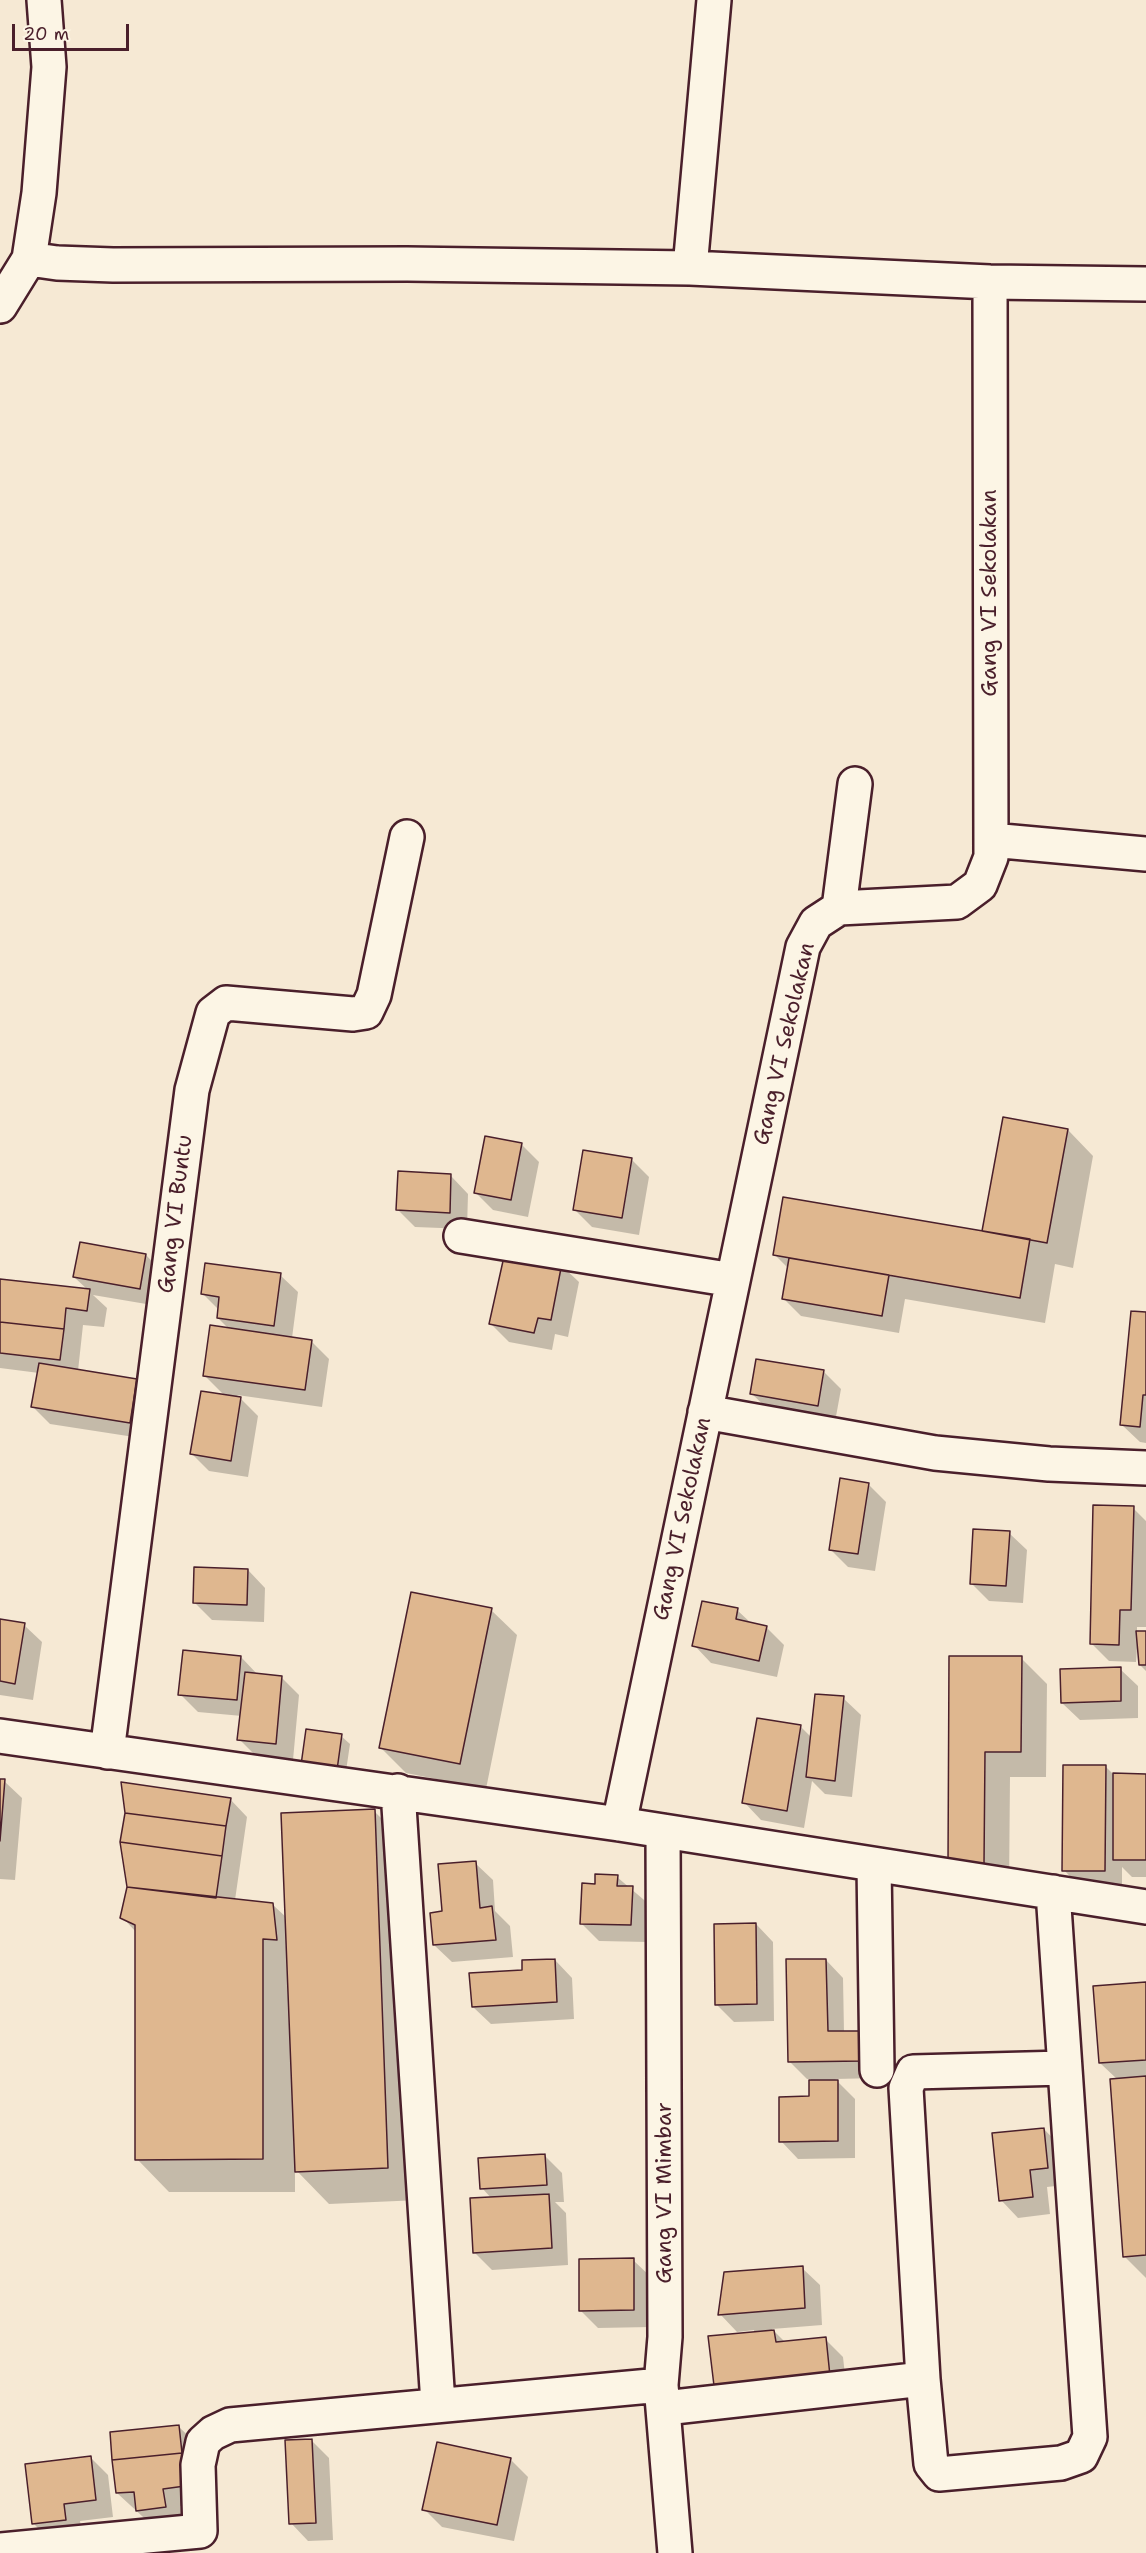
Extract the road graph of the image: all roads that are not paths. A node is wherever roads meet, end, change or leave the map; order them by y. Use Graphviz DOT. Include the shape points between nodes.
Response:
graph roads {
  1 [pos="45,0"];
  2 [pos="714,0"];
  3 [pos="29,259"];
  4 [pos="690,268"];
  5 [pos="990,282"];
  6 [pos="1146,284"];
  7 [pos="0,306"];
  8 [pos="855,784"];
  9 [pos="407,837"];
  10 [pos="991,840"];
  11 [pos="1146,854"];
  12 [pos="840,908"];
  13 [pos="461,1236"];
  14 [pos="733,1280"];
  15 [pos="705,1412"];
  16 [pos="1146,1468"];
  17 [pos="0,1736"];
  18 [pos="107,1752"];
  19 [pos="398,1791"];
  20 [pos="619,1824"];
  21 [pos="663,1832"];
  22 [pos="874,1864"];
  23 [pos="1053,1892"];
  24 [pos="1146,1907"];
  25 [pos="1064,2068"];
  26 [pos="877,2070"];
  27 [pos="923,2379"];
  28 [pos="663,2397"];
  29 [pos="438,2404"];
  30 [pos="202,2542"];
  31 [pos="0,2550"];
  32 [pos="675,2553"];
  1 -- 3 [label="street" via="49,67 39,193"];
  2 -- 4 [label="street"];
  3 -- 4 [label="street" via="113,265"];
  3 -- 7 [label="street"];
  4 -- 5 [label="street"];
  5 -- 6 [label="street"];
  5 -- 10 [label="street, Gang VI Sekolakan"];
  8 -- 12 [label="street"];
  9 -- 18 [label="street, Gang VI Buntu" via="374,995 366,1012 226,1003 213,1013 192,1090"];
  10 -- 11 [label="street"];
  10 -- 12 [label="street, Gang VI Sekolakan" via="991,857 980,885 957,902"];
  12 -- 14 [label="street, Gang VI Sekolakan" via="816,924 803,948"];
  13 -- 14 [label="street"];
  14 -- 15 [label="street, Gang VI Sekolakan"];
  15 -- 16 [label="street" via="935,1452 1049,1464"];
  15 -- 20 [label="street, Gang VI Sekolakan"];
  17 -- 18 [label="street"];
  18 -- 19 [label="street"];
  19 -- 20 [label="street"];
  19 -- 29 [label="street"];
  20 -- 21 [label="street"];
  21 -- 22 [label="street"];
  21 -- 28 [label="street, Gang VI Mimbar"];
  22 -- 23 [label="street"];
  22 -- 26 [label="street"];
  23 -- 24 [label="street"];
  23 -- 25 [label="street"];
  25 -- 27 [label="street" via="913,2072 906,2088"];
  25 -- 27 [label="street" via="1090,2437 1081,2456 1061,2463 939,2474 931,2464"];
  27 -- 28 [label="street"];
  28 -- 29 [label="street"];
  28 -- 32 [label="street, Gang VI Mimbar"];
  29 -- 30 [label="street" via="230,2425 213,2433 203,2442 198,2465"];
  30 -- 31 [label="street"];
}
